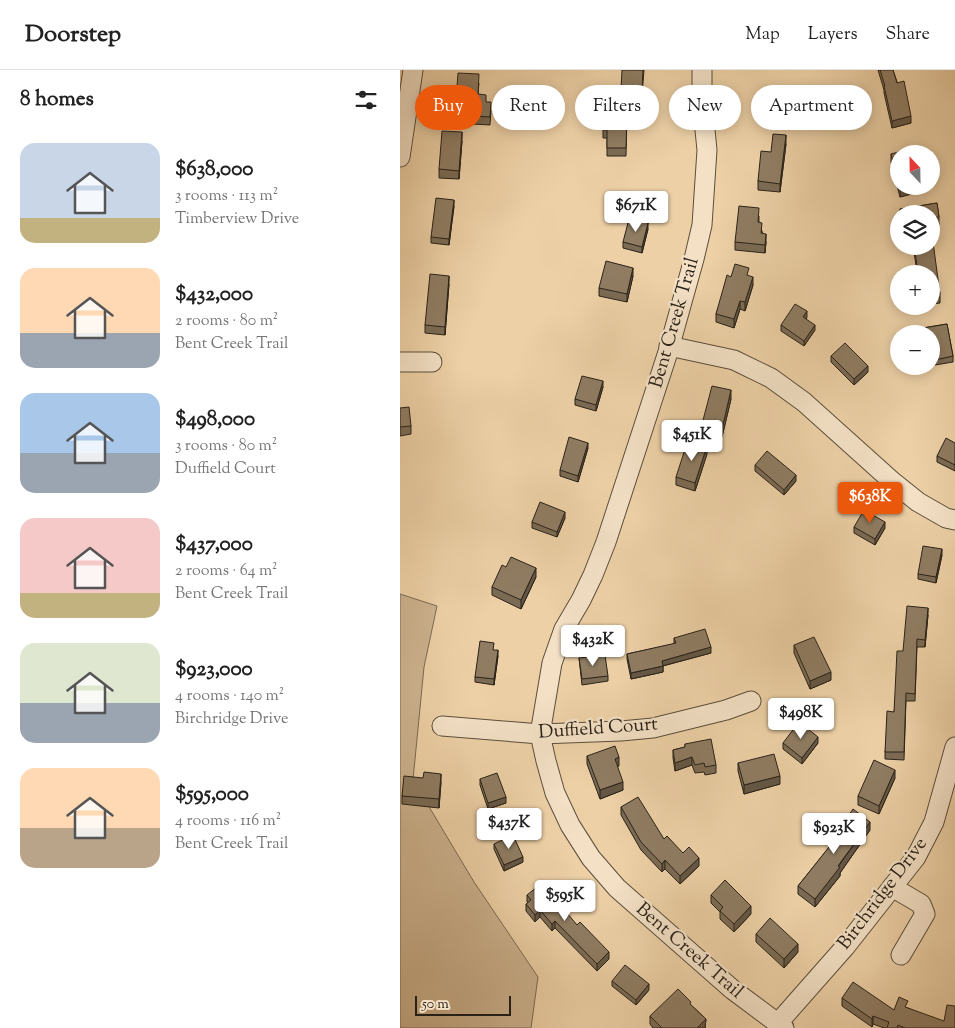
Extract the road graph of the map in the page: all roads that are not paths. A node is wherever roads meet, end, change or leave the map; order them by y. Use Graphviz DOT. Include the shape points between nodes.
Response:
graph roads {
  1 [pos="413,70"];
  2 [pos="702,70"];
  3 [pos="400,157"];
  4 [pos="670,346"];
  5 [pos="400,362"];
  6 [pos="432,362"];
  7 [pos="955,520"];
  8 [pos="751,701"];
  9 [pos="442,726"];
  10 [pos="540,734"];
  11 [pos="955,746"];
  12 [pos="892,887"];
  13 [pos="901,955"];
  14 [pos="781,1026"];
  1 -- 3 [label="street"];
  2 -- 4 [label="street, Bent Creek Trail" via="707,150 702,225"];
  4 -- 7 [label="street" via="734,360 771,378 804,402 892,482 918,502"];
  4 -- 10 [label="street, Bent Creek Trail" via="606,542 581,600 564,628 552,663"];
  5 -- 6 [label="street"];
  8 -- 10 [label="street, Duffield Court" via="653,728"];
  9 -- 10 [label="street, Duffield Court"];
  10 -- 14 [label="street, Bent Creek Trail" via="555,793 591,858 616,888 733,990"];
  11 -- 12 [label="street, Birchridge Drive" via="934,822 916,856"];
  12 -- 13 [label="street" via="921,904 925,914"];
  12 -- 14 [label="street, Birchridge Drive"];
}
